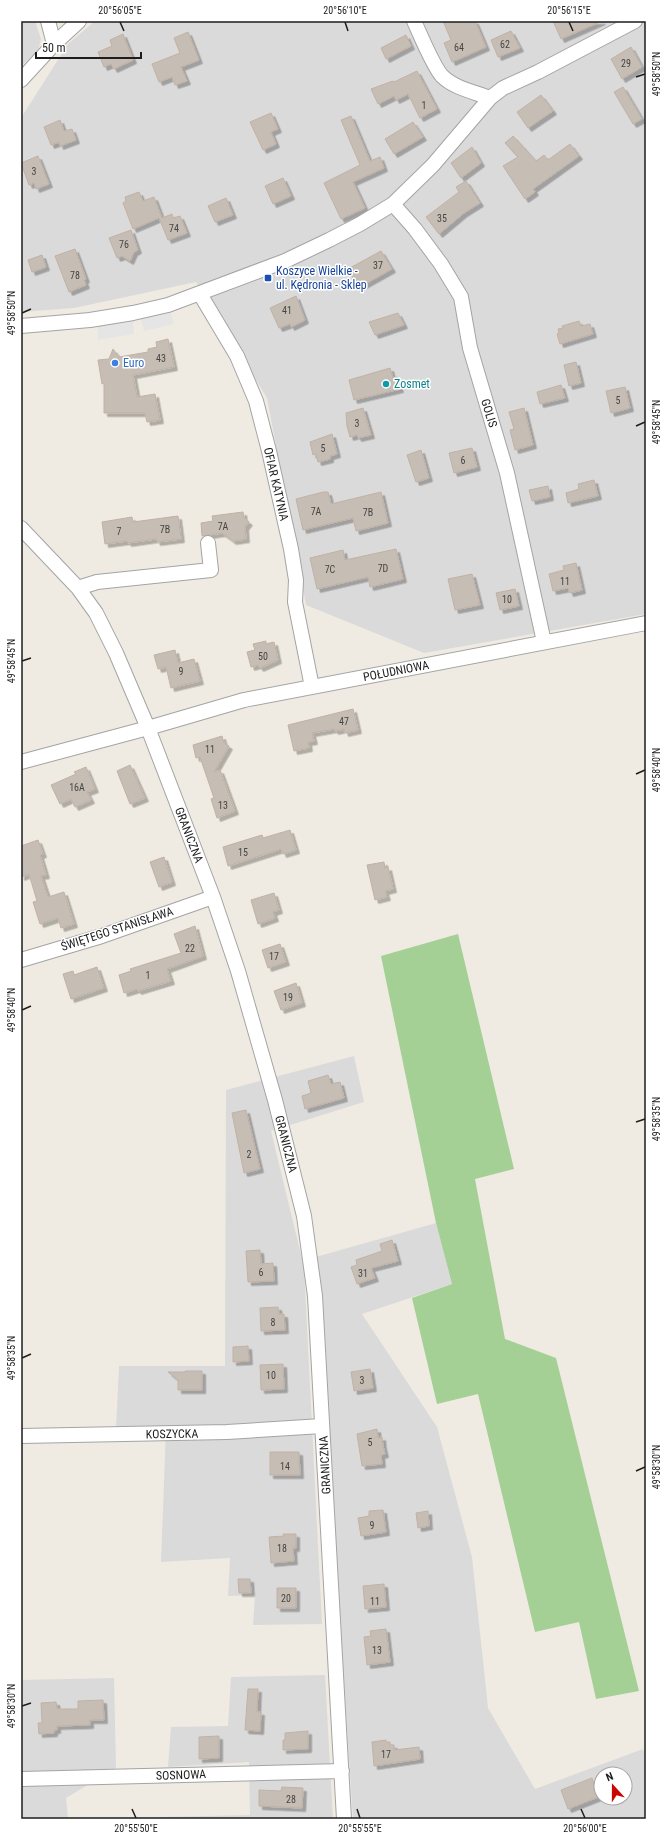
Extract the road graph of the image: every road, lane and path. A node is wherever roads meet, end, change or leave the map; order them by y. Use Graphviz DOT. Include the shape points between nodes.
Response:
graph roads {
  1 [pos="48,21"];
  2 [pos="79,21"];
  3 [pos="414,21"];
  4 [pos="635,21"];
  5 [pos="54,44"];
  6 [pos="21,80"];
  7 [pos="490,98"];
  8 [pos="393,204"];
  9 [pos="200,294"];
  10 [pos="21,326"];
  11 [pos="21,528"];
  12 [pos="208,543"];
  13 [pos="78,588"];
  14 [pos="646,623"];
  15 [pos="544,642"];
  16 [pos="312,688"];
  17 [pos="148,728"];
  18 [pos="21,762"];
  19 [pos="213,897"];
  20 [pos="21,960"];
  21 [pos="322,1426"];
  22 [pos="21,1436"];
  23 [pos="342,1771"];
  24 [pos="21,1779"];
  25 [pos="344,1819"];
  1 -- 5 [label="street"];
  2 -- 5 [label="street"];
  3 -- 7 [label="street" via="442,76 455,85"];
  4 -- 7 [label="street" via="503,88"];
  5 -- 6 [label="street"];
  7 -- 8 [label="street" via="433,165"];
  8 -- 9 [label="street" via="360,224 285,261"];
  8 -- 15 [label="street, GOLIS" via="441,264 461,297 470,348 507,473"];
  9 -- 10 [label="street" via="133,313"];
  9 -- 16 [label="street, OFIAR KATYNIA" via="237,356 256,401 291,549 296,580 295,602"];
  11 -- 13 [label="street, GRANICZNA"];
  12 -- 13 [label="street" via="211,570 97,582"];
  13 -- 17 [label="street, GRANICZNA" via="100,619"];
  14 -- 15 [label="street, POŁUDNIOWA"];
  15 -- 16 [label="street, POŁUDNIOWA"];
  16 -- 17 [label="street, POŁUDNIOWA" via="244,700"];
  17 -- 18 [label="street, POŁUDNIOWA"];
  17 -- 19 [label="street, GRANICZNA"];
  19 -- 20 [label="street, ŚWIĘTEGO STANISŁAWA" via="102,936"];
  19 -- 21 [label="street, GRANICZNA" via="243,986 304,1216 315,1296"];
  21 -- 22 [label="street, KOSZYCKA" via="227,1432"];
  21 -- 23 [label="street, GRANICZNA"];
  23 -- 24 [label="street, SOSNOWA"];
  23 -- 25 [label="street, GRANICZNA"];
}
